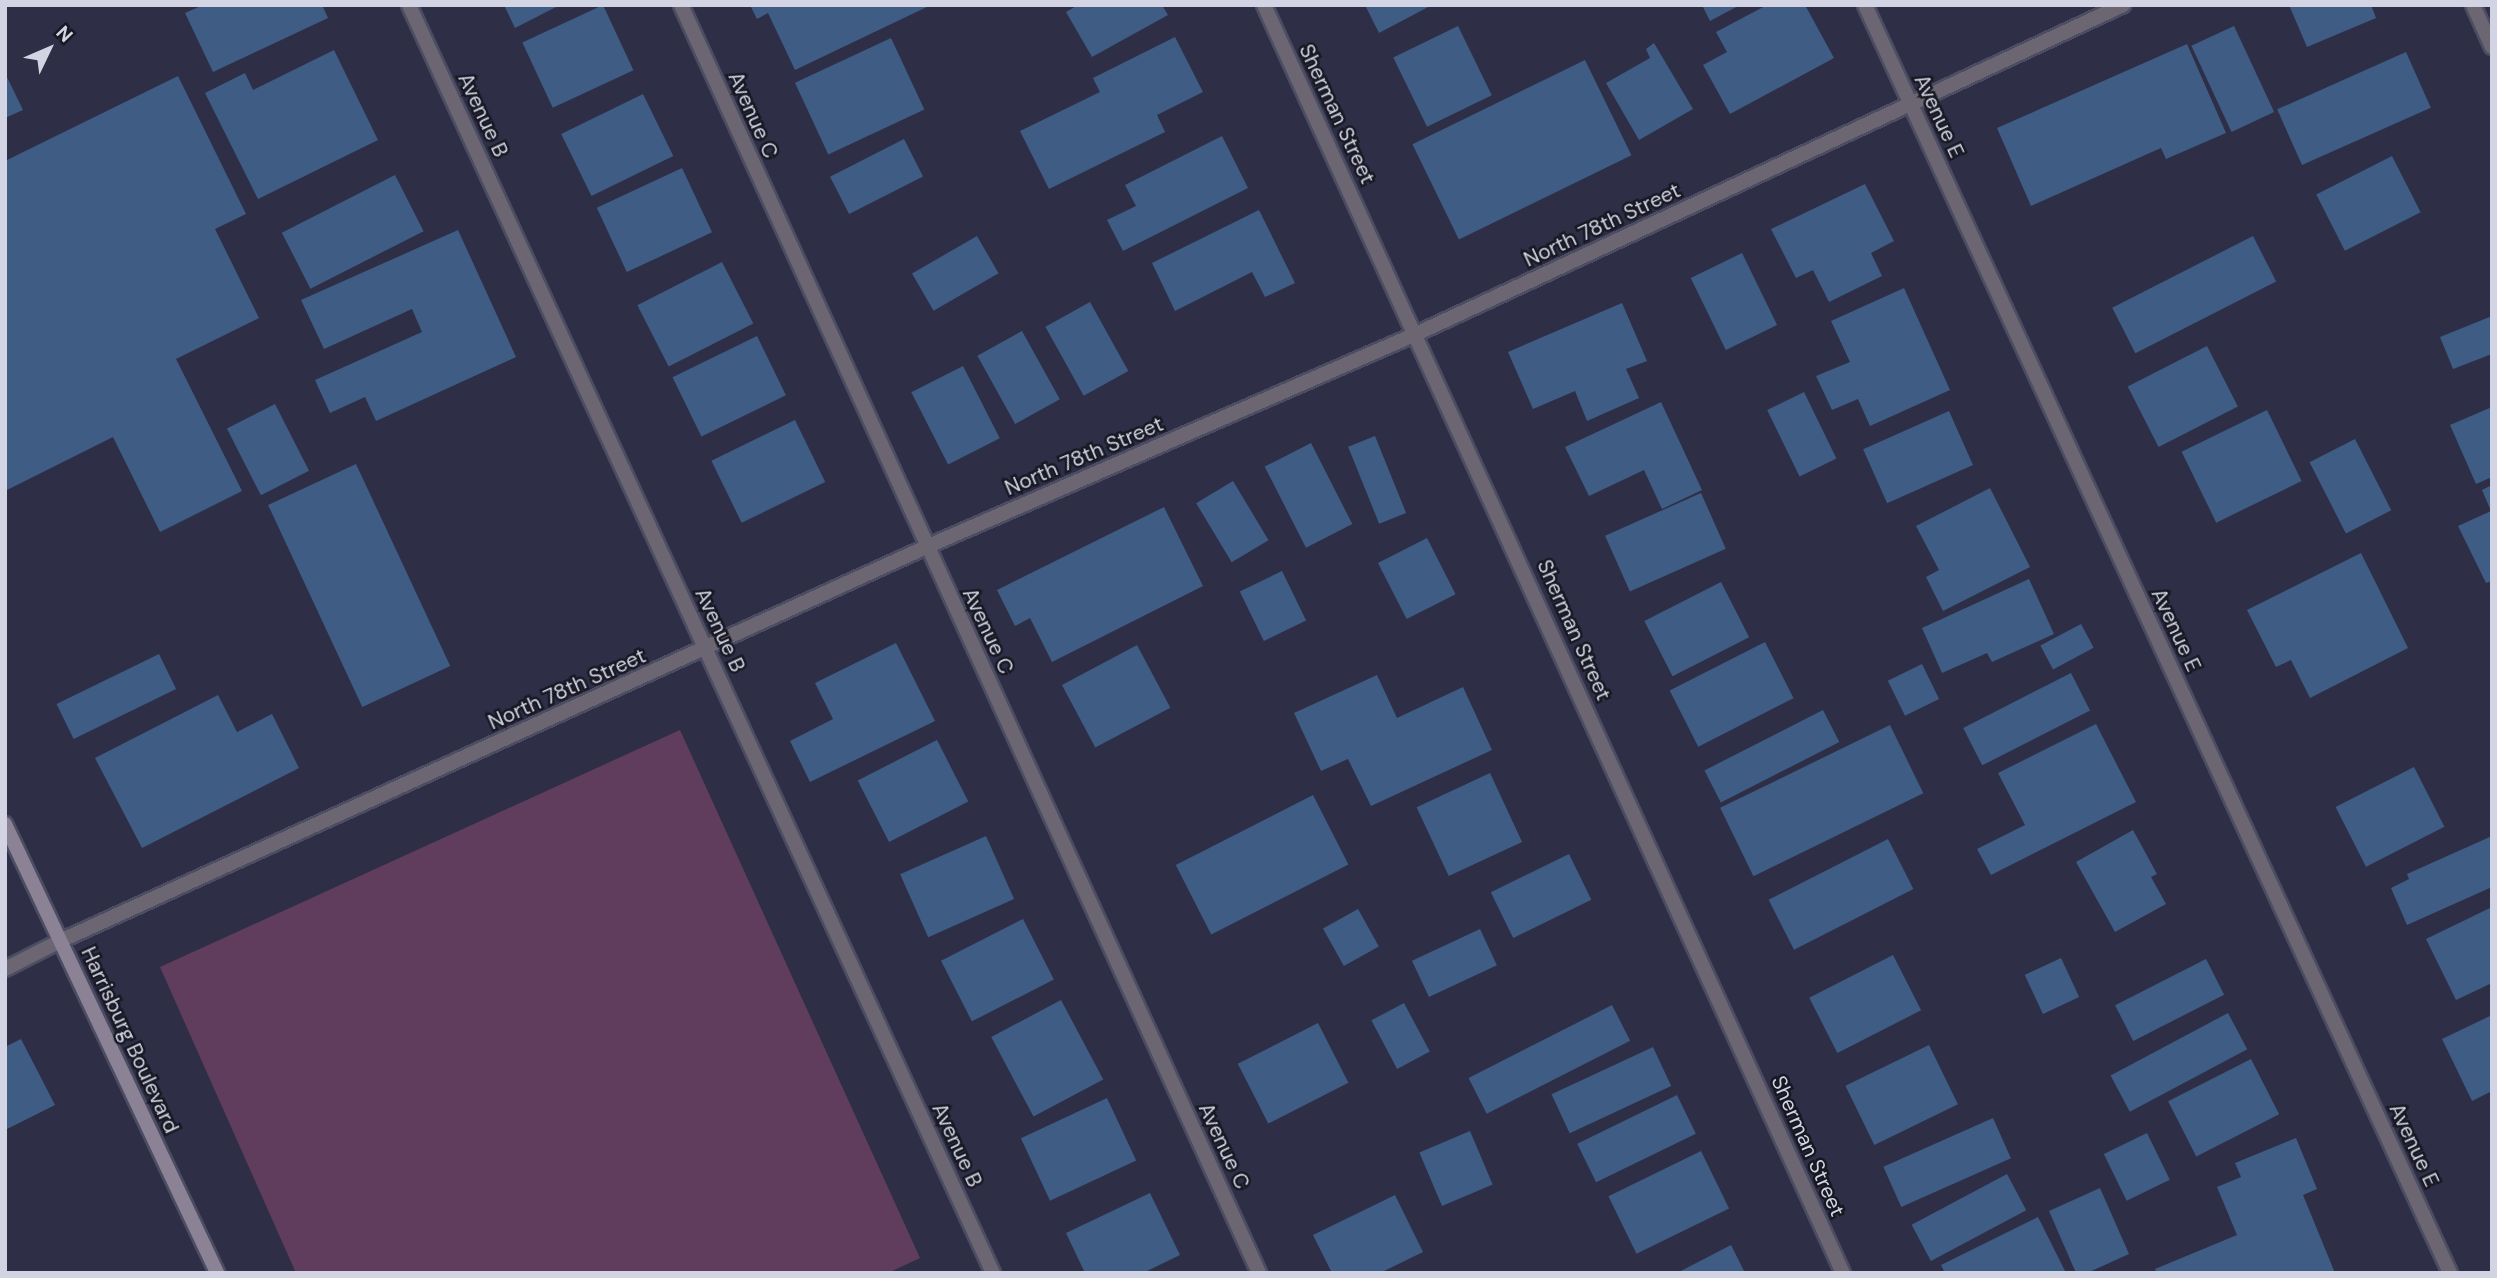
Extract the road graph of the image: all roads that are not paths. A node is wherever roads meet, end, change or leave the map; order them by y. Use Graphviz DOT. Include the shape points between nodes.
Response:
graph roads {
  1 [pos="409,5"];
  2 [pos="681,5"];
  3 [pos="1264,5"];
  4 [pos="1866,5"];
  5 [pos="2123,5"];
  6 [pos="2473,5"];
  7 [pos="2492,47"];
  8 [pos="1910,105"];
  9 [pos="1416,334"];
  10 [pos="926,547"];
  11 [pos="706,650"];
  12 [pos="5,824"];
  13 [pos="61,942"];
  14 [pos="5,969"];
  15 [pos="217,1273"];
  16 [pos="993,1273"];
  17 [pos="1259,1273"];
  18 [pos="1843,1273"];
  19 [pos="2450,1273"];
  1 -- 11 [label="street, Avenue B"];
  2 -- 10 [label="street, Avenue C"];
  3 -- 9 [label="street, Sherman Street"];
  4 -- 8 [label="street, Avenue E"];
  5 -- 8 [label="street, North 78th Street"];
  6 -- 7 [label="street"];
  8 -- 9 [label="street, North 78th Street"];
  8 -- 19 [label="street, Avenue E"];
  9 -- 10 [label="street, North 78th Street"];
  9 -- 18 [label="street, Sherman Street"];
  10 -- 11 [label="street, North 78th Street"];
  10 -- 17 [label="street, Avenue C"];
  11 -- 13 [label="street, North 78th Street"];
  11 -- 16 [label="street, Avenue B"];
  12 -- 13 [label="main road, Harrisburg Boulevard"];
  13 -- 14 [label="street, North 78th Street"];
  13 -- 15 [label="main road, Harrisburg Boulevard"];
}
